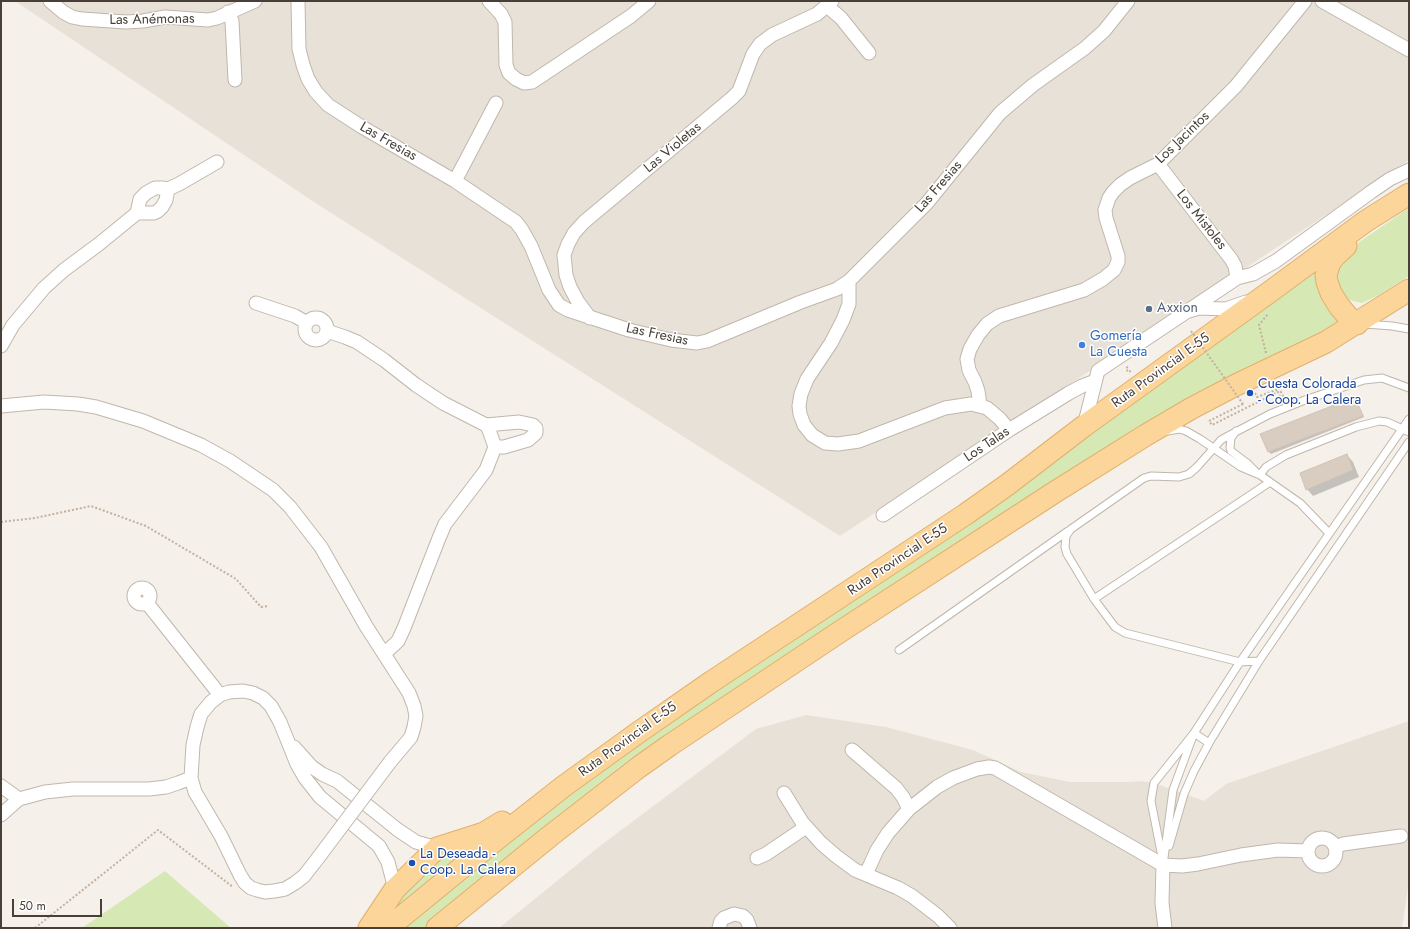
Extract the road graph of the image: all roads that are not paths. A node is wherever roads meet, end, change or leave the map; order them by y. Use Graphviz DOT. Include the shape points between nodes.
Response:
graph roads {
  1 [pos="50,1"];
  2 [pos="255,1"];
  3 [pos="298,1"];
  4 [pos="489,1"];
  5 [pos="1128,1"];
  6 [pos="1305,1"];
  7 [pos="1322,1"];
  8 [pos="643,3"];
  9 [pos="830,4"];
  10 [pos="228,12"];
  11 [pos="1409,50"];
  12 [pos="869,53"];
  13 [pos="235,80"];
  14 [pos="496,103"];
  15 [pos="216,162"];
  16 [pos="1158,164"];
  17 [pos="1409,170"];
  18 [pos="455,181"];
  19 [pos="168,189"];
  20 [pos="1407,194"];
  21 [pos="137,213"];
  22 [pos="1366,221"];
  23 [pos="1237,278"];
  24 [pos="850,281"];
  25 [pos="1409,290"];
  26 [pos="1271,292"];
  27 [pos="1335,299"];
  28 [pos="256,303"];
  29 [pos="1184,313"];
  30 [pos="590,318"];
  31 [pos="1357,324"];
  32 [pos="1409,329"];
  33 [pos="1,346"];
  34 [pos="1096,381"];
  35 [pos="1409,388"];
  36 [pos="980,405"];
  37 [pos="1,406"];
  38 [pos="1409,419"];
  39 [pos="486,425"];
  40 [pos="1084,426"];
  41 [pos="1009,430"];
  42 [pos="1238,430"];
  43 [pos="1406,430"];
  44 [pos="1160,436"];
  45 [pos="1409,442"];
  46 [pos="495,447"];
  47 [pos="1212,447"];
  48 [pos="1260,476"];
  49 [pos="1270,482"];
  50 [pos="1081,484"];
  51 [pos="1055,492"];
  52 [pos="883,515"];
  53 [pos="1071,529"];
  54 [pos="1329,534"];
  55 [pos="1094,598"];
  56 [pos="147,603"];
  57 [pos="900,650"];
  58 [pos="384,654"];
  59 [pos="1260,660"];
  60 [pos="1240,662"];
  61 [pos="220,695"];
  62 [pos="639,732"];
  63 [pos="1194,733"];
  64 [pos="287,738"];
  65 [pos="1210,743"];
  66 [pos="852,750"];
  67 [pos="191,778"];
  68 [pos="337,781"];
  69 [pos="1,786"];
  70 [pos="784,793"];
  71 [pos="320,797"];
  72 [pos="19,799"];
  73 [pos="909,809"];
  74 [pos="1,815"];
  75 [pos="806,827"];
  76 [pos="1401,836"];
  77 [pos="1335,847"];
  78 [pos="437,848"];
  79 [pos="1308,851"];
  80 [pos="757,858"];
  81 [pos="1163,865"];
  82 [pos="866,874"];
  83 [pos="395,889"];
  84 [pos="369,928"];
  85 [pos="388,928"];
  86 [pos="437,928"];
  87 [pos="719,928"];
  88 [pos="750,928"];
  89 [pos="950,928"];
  90 [pos="1165,928"];
  1 -- 10 [label="street, Las Anémonas" via="72,17 126,22 165,17 208,20"];
  2 -- 10 [label="street, Las Anémonas"];
  3 -- 18 [label="street, Las Fresias" via="299,49 308,79 322,99 362,127"];
  4 -- 8 [label="street" via="505,22 506,65 516,79 524,83 532,82 631,16"];
  5 -- 24 [label="street, Las Fresias" via="1104,31 1033,85 1000,114 928,203"];
  6 -- 16 [label="street, Los Jacintos" via="1236,86"];
  7 -- 11 [label="street"];
  9 -- 12 [label="street"];
  9 -- 30 [label="street, Las Violetas" via="817,14 772,35 760,44 753,54 739,91 574,233 564,255 566,274 578,302"];
  10 -- 13 [label="street" via="232,21"];
  14 -- 18 [label="street"];
  15 -- 19 [label="street"];
  16 -- 23 [label="street, Los Mistoles" via="1231,259"];
  16 -- 36 [label="street, Los Jacintos" via="1130,178 1109,198 1105,210 1106,218 1118,256 1114,270 1084,290 999,316 987,324 978,335 967,359"];
  17 -- 23 [label="street" via="1371,192 1269,265 1253,274"];
  18 -- 30 [label="street, Las Fresias" via="516,222 531,246 553,298 568,310"];
  19 -- 21 [label="street" via="154,188 146,193 140,199"];
  19 -- 21 [label="street" via="166,200 158,211"];
  20 -- 22 [label="main road, Ruta Provincial E-55"];
  21 -- 33 [label="street" via="49,283 13,325"];
  22 -- 26 [label="main road, Ruta Provincial E-55"];
  22 -- 27 [label="main road" via="1356,239 1334,256 1328,268 1327,282"];
  23 -- 29 [label="street"];
  24 -- 30 [label="street, Las Fresias" via="838,289 697,343 671,340"];
  24 -- 36 [label="street" via="849,304 843,320 807,379 801,394 800,414 812,435 825,443 859,441 945,408 964,404"];
  25 -- 27 [label="main road" via="1389,294 1361,309 1351,308"];
  25 -- 31 [label="main road, Ruta Provincial E-55"];
  26 -- 29 [label="street" via="1226,309 1199,308"];
  26 -- 40 [label="main road, Ruta Provincial E-55"];
  27 -- 31 [label="main road" via="1345,314"];
  28 -- 39 [label="street" via="295,316 306,323 305,332 313,339 323,337 327,331 357,342 443,403"];
  29 -- 34 [label="street" via="1098,371"];
  31 -- 32 [label="lane"];
  31 -- 51 [label="main road, Ruta Provincial E-55" via="1192,408"];
  34 -- 40 [label="street"];
  34 -- 41 [label="street, Los Talas" via="1069,393"];
  35 -- 42 [label="lane" via="1382,378 1364,380 1305,400"];
  36 -- 41 [label="street" via="996,415"];
  37 -- 58 [label="street" via="44,402 96,407 170,431 230,461 273,490 304,524 321,547"];
  38 -- 43 [label="lane"];
  39 -- 46 [label="street"];
  39 -- 46 [label="street" via="519,422 536,428 536,433 528,440"];
  40 -- 62 [label="main road, Ruta Provincial E-55" via="966,514"];
  41 -- 52 [label="street, Los Talas"];
  42 -- 47 [label="lane"];
  42 -- 47 [label="lane" via="1223,435"];
  42 -- 48 [label="lane" via="1231,438 1231,451"];
  43 -- 48 [label="lane" via="1379,421 1356,427 1286,456 1266,467"];
  43 -- 54 [label="lane"];
  44 -- 47 [label="lane" via="1178,429"];
  45 -- 59 [label="lane"];
  46 -- 58 [label="street" via="486,470 445,524 398,641"];
  47 -- 48 [label="lane" via="1241,467"];
  47 -- 53 [label="lane" via="1189,474 1179,477 1144,478"];
  48 -- 49 [label="lane"];
  49 -- 54 [label="lane" via="1300,504"];
  49 -- 55 [label="lane"];
  50 -- 51 [label="lane"];
  51 -- 86 [label="main road, Ruta Provincial E-55" via="670,745"];
  53 -- 55 [label="lane" via="1066,536 1066,554"];
  53 -- 57 [label="lane"];
  54 -- 60 [label="lane"];
  55 -- 60 [label="lane" via="1115,627 1125,633"];
  56 -- 61 [label="street"];
  58 -- 67 [label="street, bridge" via="409,693 414,706 416,716 411,737 304,876 295,883 285,889 265,892 251,888 245,883 195,792"];
  59 -- 60 [label="lane"];
  59 -- 65 [label="lane"];
  60 -- 63 [label="lane"];
  61 -- 64 [label="street" via="243,691 263,698 271,706"];
  61 -- 67 [label="street" via="201,714 193,745"];
  62 -- 78 [label="main road" via="595,752 508,818 484,833"];
  62 -- 85 [label="main road, Ruta Provincial E-55" via="564,786"];
  63 -- 65 [label="lane"];
  63 -- 81 [label="lane" via="1173,790"];
  63 -- 81 [label="lane" via="1154,783 1151,800"];
  64 -- 68 [label="street" via="312,766"];
  64 -- 71 [label="street" via="297,764"];
  65 -- 81 [label="lane" via="1184,794"];
  66 -- 73 [label="street" via="896,788"];
  67 -- 72 [label="street" via="166,787 132,790 74,789 45,792"];
  68 -- 71 [label="street" via="328,780 322,784 319,790"];
  68 -- 78 [label="street" via="410,838"];
  69 -- 72 [label="street"];
  70 -- 75 [label="street"];
  71 -- 83 [label="street" via="380,846 388,862"];
  72 -- 74 [label="street"];
  73 -- 81 [label="street" via="937,786 953,778 977,769 996,768"];
  73 -- 82 [label="street" via="888,833"];
  75 -- 80 [label="street"];
  75 -- 82 [label="street" via="842,861"];
  76 -- 77 [label="street"];
  77 -- 79 [label="street" via="1329,840 1320,838 1312,843"];
  77 -- 79 [label="street" via="1334,860 1326,866 1310,860"];
  78 -- 83 [label="main road"];
  79 -- 81 [label="street" via="1278,850 1198,864"];
  81 -- 90 [label="street" via="1162,903"];
  82 -- 89 [label="street" via="912,896"];
  83 -- 84 [label="main road"];
  87 -- 88 [label="street" via="724,918 734,914 743,916"];
}
